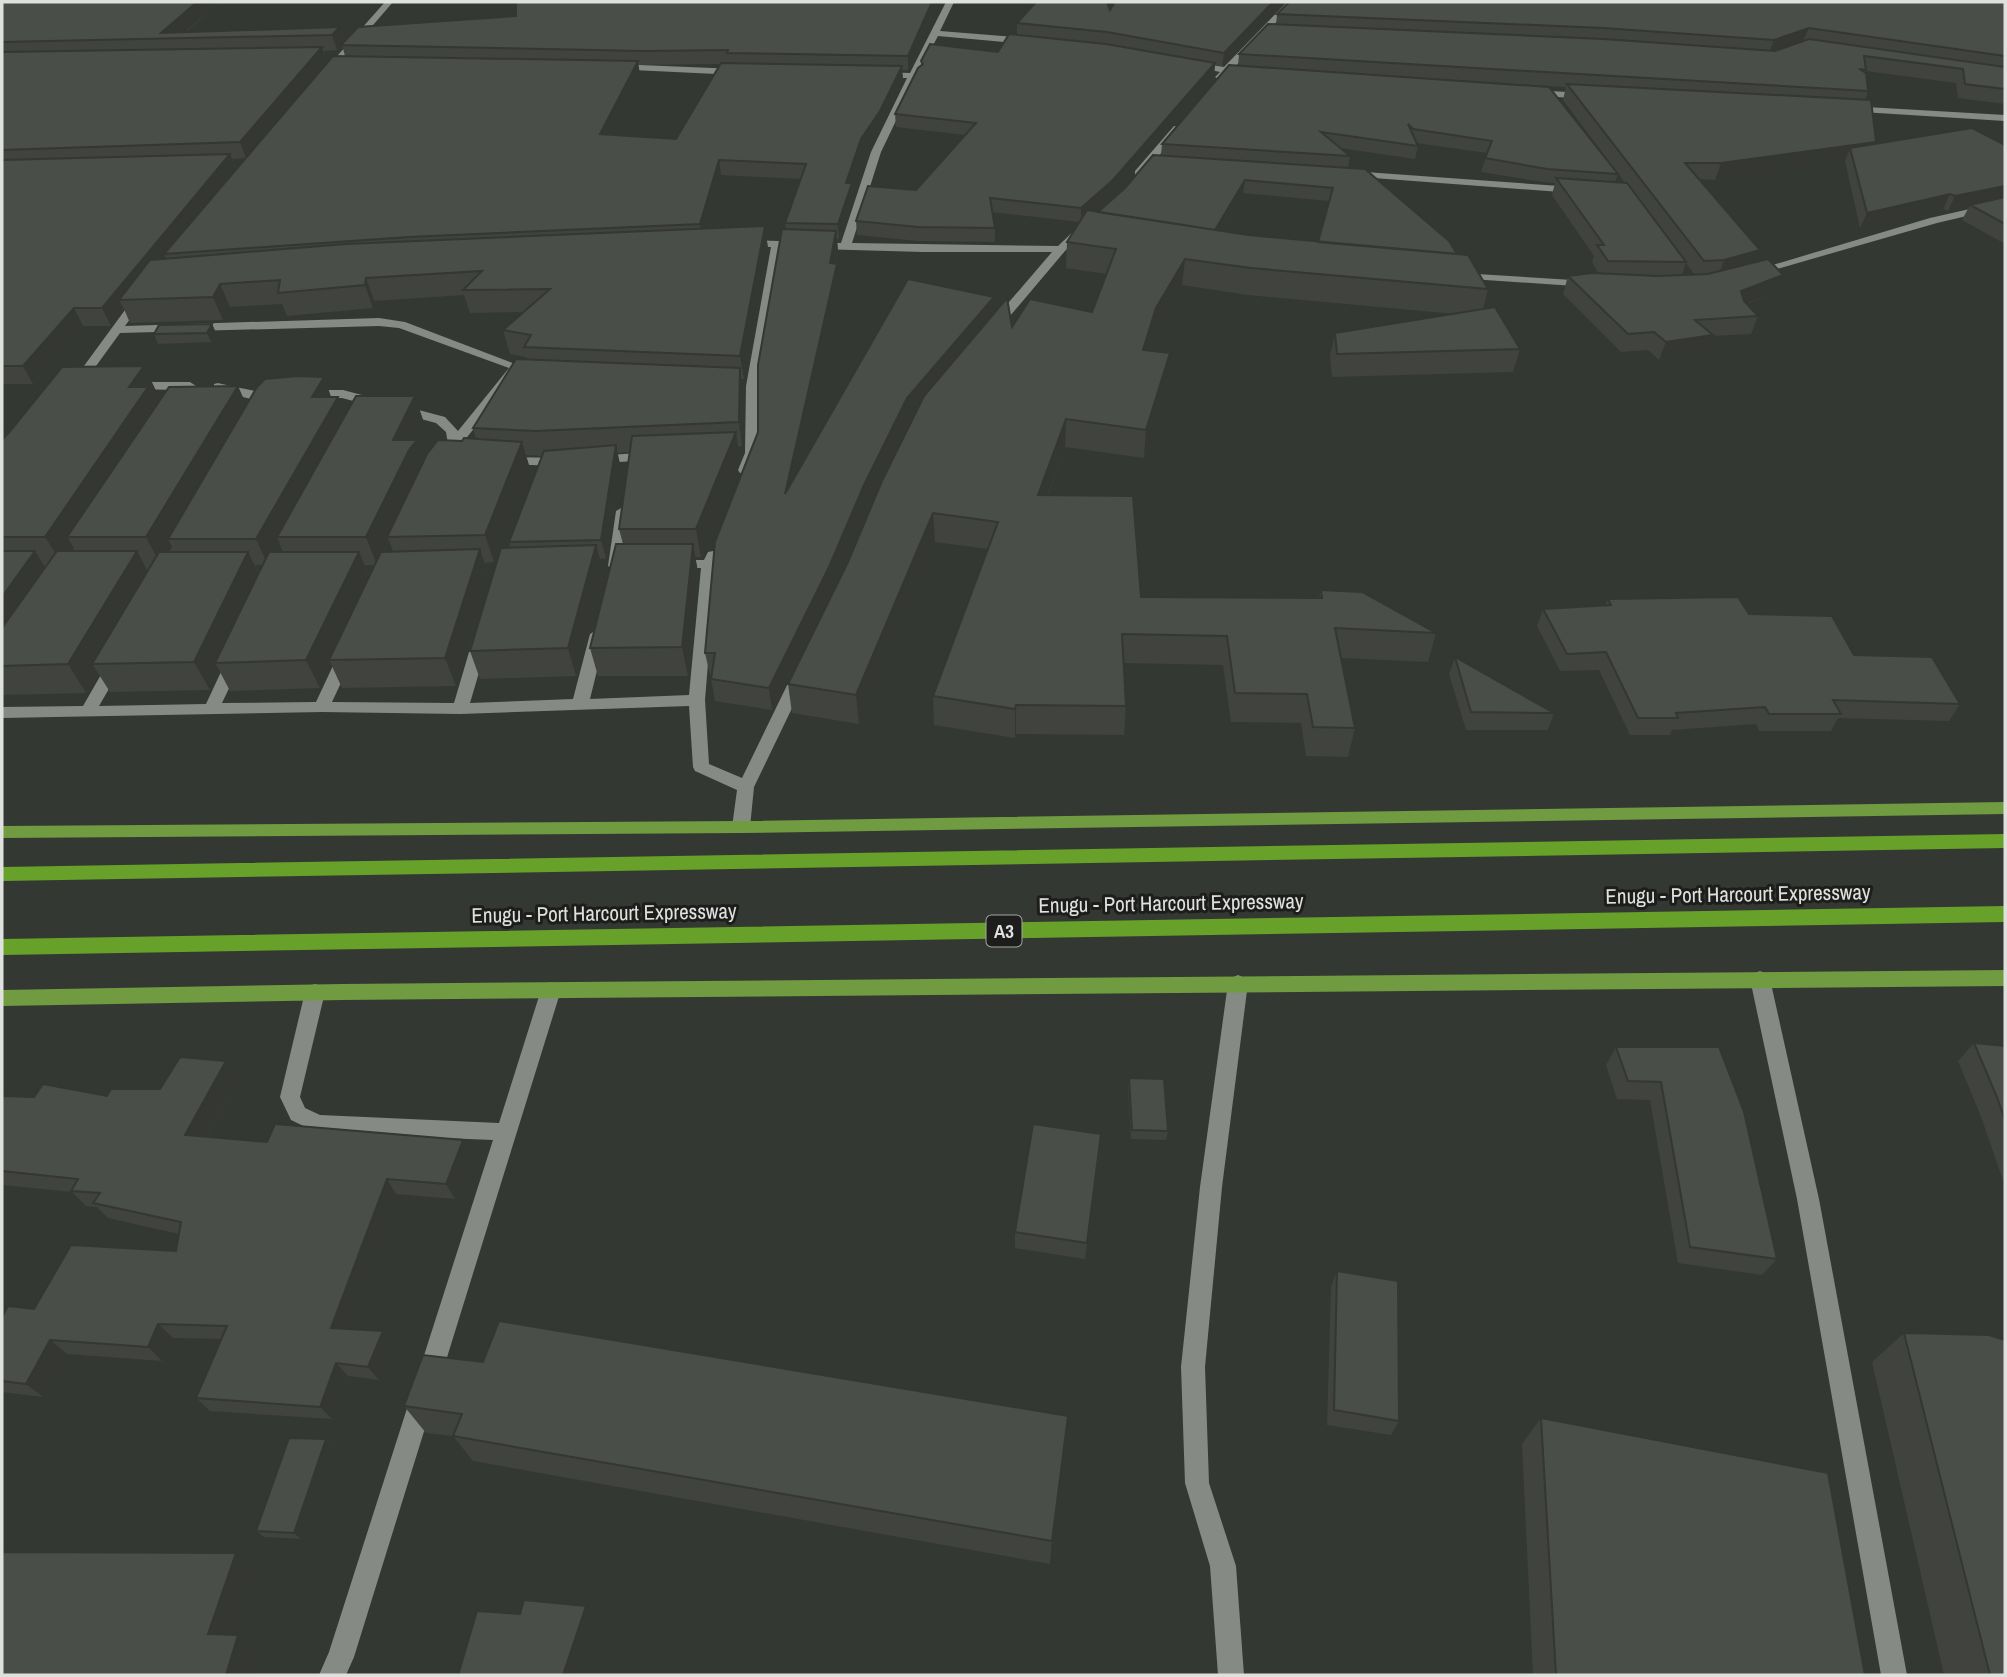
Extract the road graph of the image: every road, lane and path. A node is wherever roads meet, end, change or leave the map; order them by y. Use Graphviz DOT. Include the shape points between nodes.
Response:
graph roads {
  1 [pos="389,2"];
  2 [pos="950,2"];
  3 [pos="1291,2"];
  4 [pos="936,33"];
  5 [pos="1040,43"];
  6 [pos="1177,62"];
  7 [pos="604,67"];
  8 [pos="1225,72"];
  9 [pos="752,73"];
  10 [pos="865,74"];
  11 [pos="1263,75"];
  12 [pos="916,76"];
  13 [pos="318,84"];
  14 [pos="1208,92"];
  15 [pos="1523,92"];
  16 [pos="1604,96"];
  17 [pos="1843,109"];
  18 [pos="2005,118"];
  19 [pos="1182,122"];
  20 [pos="1335,173"];
  21 [pos="1133,179"];
  22 [pos="1587,191"];
  23 [pos="2005,204"];
  24 [pos="1088,228"];
  25 [pos="777,243"];
  26 [pos="738,244"];
  27 [pos="846,244"];
  28 [pos="1061,249"];
  29 [pos="1446,275"];
  30 [pos="1742,276"];
  31 [pos="1599,285"];
  32 [pos="147,288"];
  33 [pos="115,330"];
  34 [pos="989,332"];
  35 [pos="113,386"];
  36 [pos="190,386"];
  37 [pos="77,389"];
  38 [pos="167,421"];
  39 [pos="671,456"];
  40 [pos="493,460"];
  41 [pos="742,478"];
  42 [pos="625,497"];
  43 [pos="719,540"];
  44 [pos="709,564"];
  45 [pos="655,565"];
  46 [pos="615,568"];
  47 [pos="602,616"];
  48 [pos="486,621"];
  49 [pos="351,646"];
  50 [pos="240,648"];
  51 [pos="121,654"];
  52 [pos="805,665"];
  53 [pos="697,700"];
  54 [pos="580,705"];
  55 [pos="322,707"];
  56 [pos="460,709"];
  57 [pos="211,710"];
  58 [pos="86,712"];
  59 [pos="2,713"];
  60 [pos="746,786"];
  61 [pos="2005,808"];
  62 [pos="741,827"];
  63 [pos="2,832"];
  64 [pos="2005,841"];
  65 [pos="2,874"];
  66 [pos="2005,914"];
  67 [pos="2,947"];
  68 [pos="2005,978"];
  69 [pos="1760,979"];
  70 [pos="1238,983"];
  71 [pos="551,990"];
  72 [pos="315,992"];
  73 [pos="2,998"];
  74 [pos="508,1132"];
  75 [pos="332,1675"];
  76 [pos="1231,1675"];
  77 [pos="1894,1675"];
  1 -- 13 [label="street"];
  2 -- 4 [label="street"];
  3 -- 8 [label="street" via="1268,32"];
  4 -- 5 [label="street"];
  4 -- 12 [label="street"];
  6 -- 8 [label="street"];
  7 -- 9 [label="street"];
  8 -- 11 [label="street"];
  8 -- 14 [label="street"];
  10 -- 12 [label="street"];
  12 -- 27 [label="street" via="888,124"];
  15 -- 16 [label="street" via="1553,98"];
  17 -- 18 [label="street"];
  19 -- 21 [label="street" via="1156,162"];
  20 -- 22 [label="street"];
  23 -- 30 [label="street"];
  24 -- 28 [label="street"];
  25 -- 26 [label="street"];
  25 -- 27 [label="street"];
  25 -- 41 [label="street" via="745,386"];
  27 -- 28 [label="street"];
  28 -- 34 [label="street"];
  29 -- 31 [label="street"];
  32 -- 33 [label="street"];
  33 -- 36 [label="street" via="379,322 517,367 516,377 448,456 452,431 440,419 364,409 343,394 311,394 264,404 221,387"];
  33 -- 37 [label="street"];
  35 -- 36 [label="street"];
  36 -- 38 [label="street"];
  39 -- 40 [label="street" via="629,464 539,469"];
  42 -- 46 [label="street"];
  43 -- 44 [label="street"];
  44 -- 45 [label="street"];
  44 -- 53 [label="street"];
  47 -- 54 [label="street"];
  48 -- 56 [label="street"];
  49 -- 55 [label="street"];
  50 -- 57 [label="street"];
  51 -- 58 [label="street"];
  52 -- 60 [label="street"];
  53 -- 54 [label="street"];
  53 -- 60 [label="street" via="701,767"];
  54 -- 56 [label="street"];
  55 -- 56 [label="street"];
  55 -- 57 [label="street"];
  57 -- 58 [label="street"];
  58 -- 59 [label="street"];
  60 -- 62 [label="street"];
  61 -- 62 [label="main road"];
  62 -- 63 [label="main road"];
  64 -- 65 [label="highway"];
  66 -- 67 [label="highway, Enugu - Port Harcourt Expressway / A3"];
  68 -- 69 [label="main road"];
  69 -- 70 [label="main road"];
  69 -- 77 [label="street" via="1808,1199"];
  70 -- 71 [label="main road"];
  70 -- 76 [label="street" via="1193,1367 1197,1483 1223,1566"];
  71 -- 72 [label="main road"];
  71 -- 74 [label="street"];
  72 -- 73 [label="main road"];
  72 -- 74 [label="street" via="290,1097 298,1114 318,1124"];
  74 -- 75 [label="street"];
}
